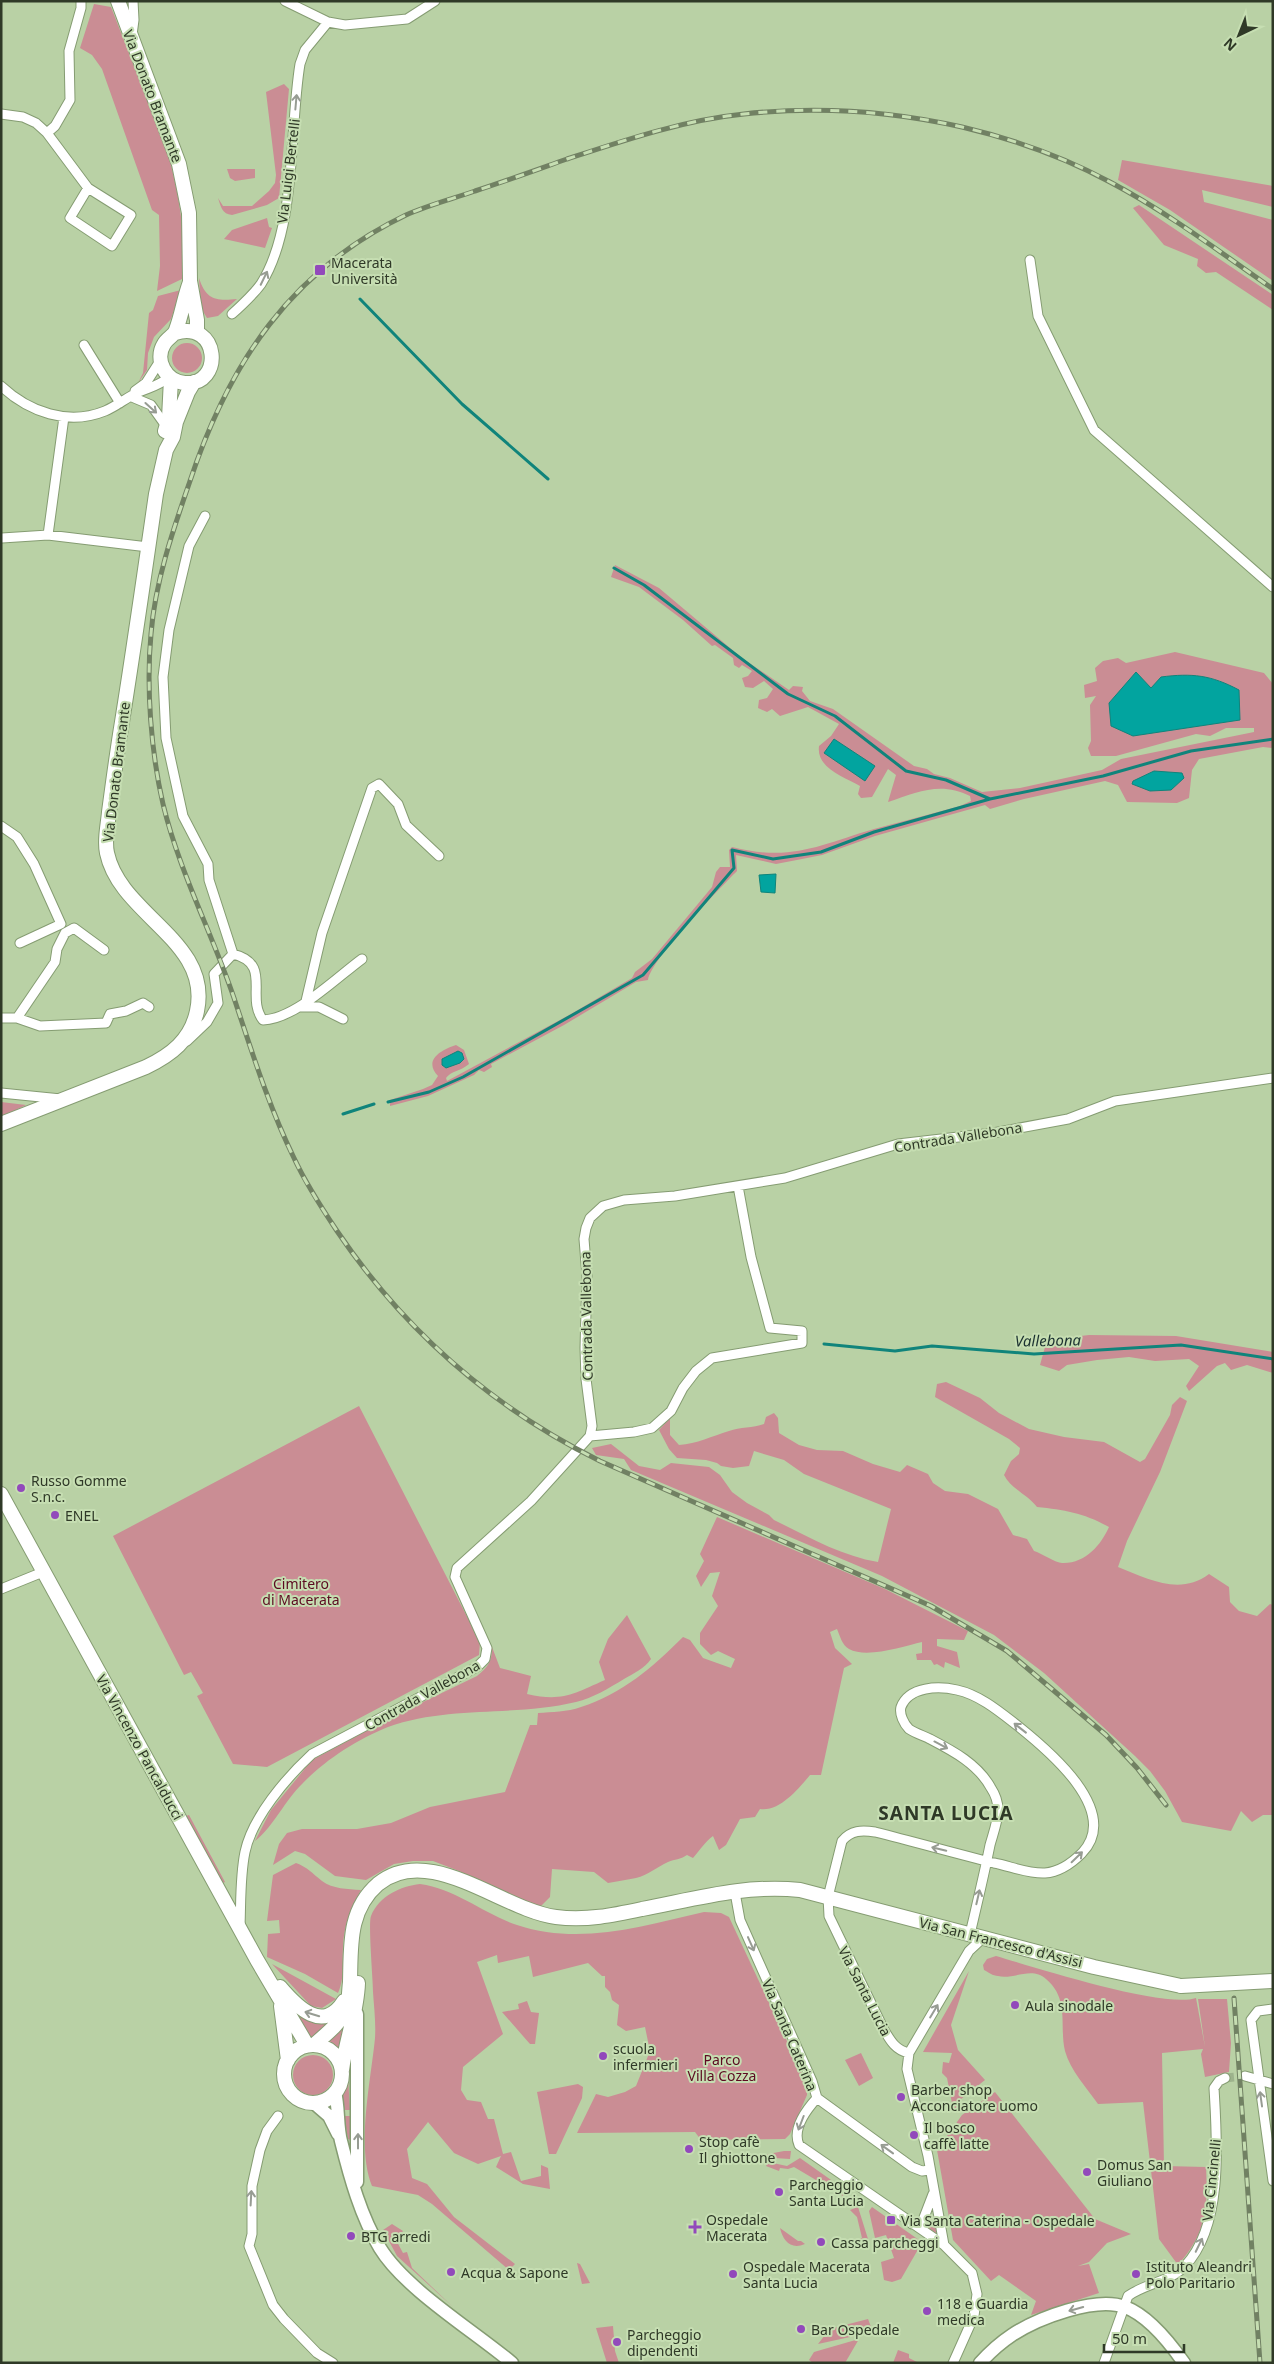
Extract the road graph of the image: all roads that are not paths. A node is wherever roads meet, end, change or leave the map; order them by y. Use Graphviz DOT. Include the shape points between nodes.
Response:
graph roads {
  1 [pos="81,1"];
  2 [pos="118,1"];
  3 [pos="133,1"];
  4 [pos="285,1"];
  5 [pos="434,1"];
  6 [pos="328,22"];
  7 [pos="131,38"];
  8 [pos="1,114"];
  9 [pos="47,133"];
  10 [pos="88,188"];
  11 [pos="1030,260"];
  12 [pos="190,282"];
  13 [pos="232,314"];
  14 [pos="175,333"];
  15 [pos="197,333"];
  16 [pos="84,345"];
  17 [pos="160,362"];
  18 [pos="170,378"];
  19 [pos="194,382"];
  20 [pos="1,386"];
  21 [pos="132,397"];
  22 [pos="120,403"];
  23 [pos="64,417"];
  24 [pos="166,426"];
  25 [pos="166,450"];
  26 [pos="205,516"];
  27 [pos="48,535"];
  28 [pos="2,538"];
  29 [pos="148,547"];
  30 [pos="1273,587"];
  31 [pos="1,826"];
  32 [pos="439,856"];
  33 [pos="20,944"];
  34 [pos="104,950"];
  35 [pos="233,954"];
  36 [pos="362,959"];
  37 [pos="303,1004"];
  38 [pos="149,1007"];
  39 [pos="1,1018"];
  40 [pos="17,1018"];
  41 [pos="343,1019"];
  42 [pos="179,1047"];
  43 [pos="1273,1078"];
  44 [pos="1,1093"];
  45 [pos="64,1099"];
  46 [pos="1,1124"];
  47 [pos="738,1186"];
  48 [pos="590,1436"];
  49 [pos="1,1494"];
  50 [pos="43,1572"];
  51 [pos="1,1589"];
  52 [pos="987,1861"];
  53 [pos="733,1895"];
  54 [pos="828,1897"];
  55 [pos="362,1909"];
  56 [pos="239,1928"];
  57 [pos="977,1936"];
  58 [pos="257,1960"];
  59 [pos="1273,1981"];
  60 [pos="349,1992"];
  61 [pos="280,2000"];
  62 [pos="358,2004"];
  63 [pos="1273,2009"];
  64 [pos="310,2045"];
  65 [pos="909,2053"];
  66 [pos="288,2060"];
  67 [pos="342,2070"];
  68 [pos="1245,2076"];
  69 [pos="1224,2078"];
  70 [pos="1258,2080"];
  71 [pos="1273,2084"];
  72 [pos="335,2092"];
  73 [pos="816,2098"];
  74 [pos="314,2103"];
  75 [pos="278,2116"];
  76 [pos="340,2138"];
  77 [pos="930,2170"];
  78 [pos="1273,2182"];
  79 [pos="356,2189"];
  80 [pos="933,2192"];
  81 [pos="912,2224"];
  82 [pos="944,2245"];
  83 [pos="1124,2306"];
  84 [pos="333,2363"];
  85 [pos="512,2363"];
  86 [pos="954,2363"];
  87 [pos="980,2363"];
  88 [pos="1104,2363"];
  89 [pos="1184,2363"];
  1 -- 9 [label="street" via="69,51 70,100 55,126"];
  2 -- 7 [label="main road, Via Donato Bramante"];
  3 -- 7 [label="street"];
  4 -- 6 [label="street"];
  5 -- 6 [label="street" via="407,19 374,24"];
  13 -- 6 [label="street, Via Luigi Bertelli, one-way" via="262,282 277,247 285,211 300,64 305,50"];
  7 -- 12 [label="main road, Via Donato Bramante" via="179,164 189,213"];
  8 -- 9 [label="street" via="24,117"];
  9 -- 10 [label="street"];
  10 -- 10 [label="street" via="131,215 112,246 70,218"];
  11 -- 30 [label="street" via="1038,316 1094,430"];
  12 -- 14 [label="main road, Via Donato Bramante"];
  12 -- 15 [label="main road, Via Donato Bramante"];
  14 -- 15 [label="main road"];
  14 -- 17 [label="main road, Via Donato Bramante" via="165,342"];
  15 -- 19 [label="main road, Via Donato Bramante" via="210,344 213,358 208,373"];
  16 -- 22 [label="street"];
  17 -- 18 [label="main road"];
  17 -- 21 [label="street"];
  18 -- 19 [label="main road" via="186,384"];
  18 -- 21 [label="street"];
  18 -- 24 [label="main road, Via Donato Bramante"];
  19 -- 25 [label="main road, Via Donato Bramante"];
  20 -- 23 [label="street" via="24,404"];
  21 -- 22 [label="street"];
  21 -- 24 [label="street, one-way" via="150,405"];
  22 -- 23 [label="street" via="91,415"];
  23 -- 27 [label="street"];
  24 -- 25 [label="main road, Via Donato Bramante"];
  25 -- 29 [label="main road, Via Donato Bramante"];
  26 -- 35 [label="street" via="189,546 169,630 163,677 166,738 183,816 208,864 209,880"];
  27 -- 28 [label="street"];
  27 -- 29 [label="street"];
  29 -- 42 [label="main road, Via Donato Bramante" via="114,767 106,851 119,882 184,952 193,969 198,1008 191,1030"];
  31 -- 33 [label="street" via="17,837 34,864 61,924"];
  32 -- 37 [label="street" via="406,824 398,804 379,784 372,788 322,933"];
  34 -- 40 [label="street" via="74,928 65,933 55,962"];
  35 -- 37 [label="street" via="251,964 256,974 257,1012 263,1020"];
  35 -- 42 [label="street" via="214,974 218,1003 194,1036"];
  36 -- 37 [label="street"];
  37 -- 41 [label="street" via="319,1007"];
  38 -- 40 [label="street" via="143,1004 110,1014 106,1023 40,1026"];
  39 -- 40 [label="street"];
  42 -- 45 [label="main road, Via Donato Bramante" via="146,1067"];
  43 -- 47 [label="street, Contrada Vallebona" via="1115,1101 1068,1119 993,1133 898,1144 785,1178"];
  44 -- 45 [label="street"];
  45 -- 46 [label="main road, Via Donato Bramante"];
  47 -- 48 [label="street, Contrada Vallebona" via="611,1203 590,1218 584,1239"];
  47 -- 48 [label="street" via="751,1257 770,1328 802,1331 802,1344 712,1358 696,1372 671,1410 652,1428"];
  48 -- 56 [label="street, Contrada Vallebona" via="531,1501 457,1568 458,1588 487,1648 485,1659 477,1667 312,1754 285,1783 250,1836 243,1868"];
  49 -- 50 [label="main road, Via Vincenzo Pancalducci"];
  50 -- 51 [label="street"];
  50 -- 56 [label="main road, Via Vincenzo Pancalducci"];
  52 -- 52 [label="street, one-way" via="1045,1873 1062,1868 1085,1849 1094,1821 1070,1772 1009,1719 958,1690 932,1688 919,1691 909,1696 901,1708 902,1718 909,1728 965,1759 992,1788 998,1811"];
  52 -- 54 [label="street, one-way" via="875,1832 857,1831 847,1834 842,1841"];
  57 -- 52 [label="street, one-way"];
  53 -- 54 [label="main road"];
  53 -- 54 [label="main road, Via San Francesco d'Assisi" via="759,1888 800,1890"];
  53 -- 55 [label="main road" via="603,1917 559,1917 524,1910 446,1875 406,1871 386,1879 372,1890"];
  53 -- 73 [label="street, Via Santa Caterina, one-way" via="740,1920 812,2081"];
  54 -- 57 [label="main road, Via San Francesco d'Assisi"];
  54 -- 65 [label="street, Via Santa Lucia" via="834,1926 883,2028 892,2044"];
  55 -- 60 [label="main road" via="354,1920"];
  55 -- 62 [label="main road, Via Vincenzo Pancalducci"];
  56 -- 58 [label="main road, Via Vincenzo Pancalducci"];
  57 -- 59 [label="main road, Via San Francesco d'Assisi, bridge" via="1181,1986"];
  65 -- 57 [label="street, one-way"];
  60 -- 58 [label="main road, one-way" via="334,2013 312,2015 300,2009"];
  58 -- 61 [label="main road, Via Vincenzo Pancalducci"];
  60 -- 64 [label="main road" via="347,2008 340,2019"];
  61 -- 64 [label="main road, Via Vincenzo Pancalducci"];
  61 -- 66 [label="main road, Via Vincenzo Pancalducci"];
  62 -- 67 [label="main road, Via Vincenzo Pancalducci" via="344,2049"];
  79 -- 62 [label="main road, one-way"];
  63 -- 70 [label="street" via="1258,2012 1251,2020"];
  64 -- 66 [label="main road" via="292,2053"];
  64 -- 67 [label="main road, Via Vincenzo Pancalducci" via="329,2050"];
  65 -- 77 [label="street" via="907,2069"];
  66 -- 74 [label="main road, Via Vincenzo Pancalducci" via="284,2076 290,2091 302,2101"];
  67 -- 72 [label="main road, Via Vincenzo Pancalducci"];
  68 -- 70 [label="street"];
  83 -- 69 [label="street, Via Cincinelli, one-way" via="1132,2294 1180,2270 1200,2243 1211,2210 1217,2146 1214,2088"];
  70 -- 71 [label="street"];
  78 -- 70 [label="street, one-way"];
  72 -- 74 [label="main road" via="329,2098"];
  72 -- 76 [label="main road, Via Vincenzo Pancalducci"];
  77 -- 73 [label="street, one-way" via="912,2167"];
  73 -- 81 [label="street, Via Santa Caterina, one-way" via="797,2132 799,2145"];
  74 -- 76 [label="main road, Via Vincenzo Pancalducci" via="329,2116"];
  84 -- 75 [label="street, one-way" via="317,2353 273,2305 249,2246 252,2186 260,2150 267,2131"];
  76 -- 79 [label="main road, Via Vincenzo Pancalducci"];
  77 -- 80 [label="street"];
  79 -- 85 [label="main road, Via Vincenzo Pancalducci" via="372,2233 392,2263 413,2284"];
  80 -- 81 [label="street" via="923,2220"];
  80 -- 82 [label="street"];
  81 -- 82 [label="street, Via Santa Caterina"];
  82 -- 86 [label="street" via="972,2273 977,2294 973,2321"];
  83 -- 87 [label="main road, one-way" via="1094,2304 1031,2325 1003,2342"];
  83 -- 88 [label="street"];
  83 -- 89 [label="main road" via="1155,2330"];
}
